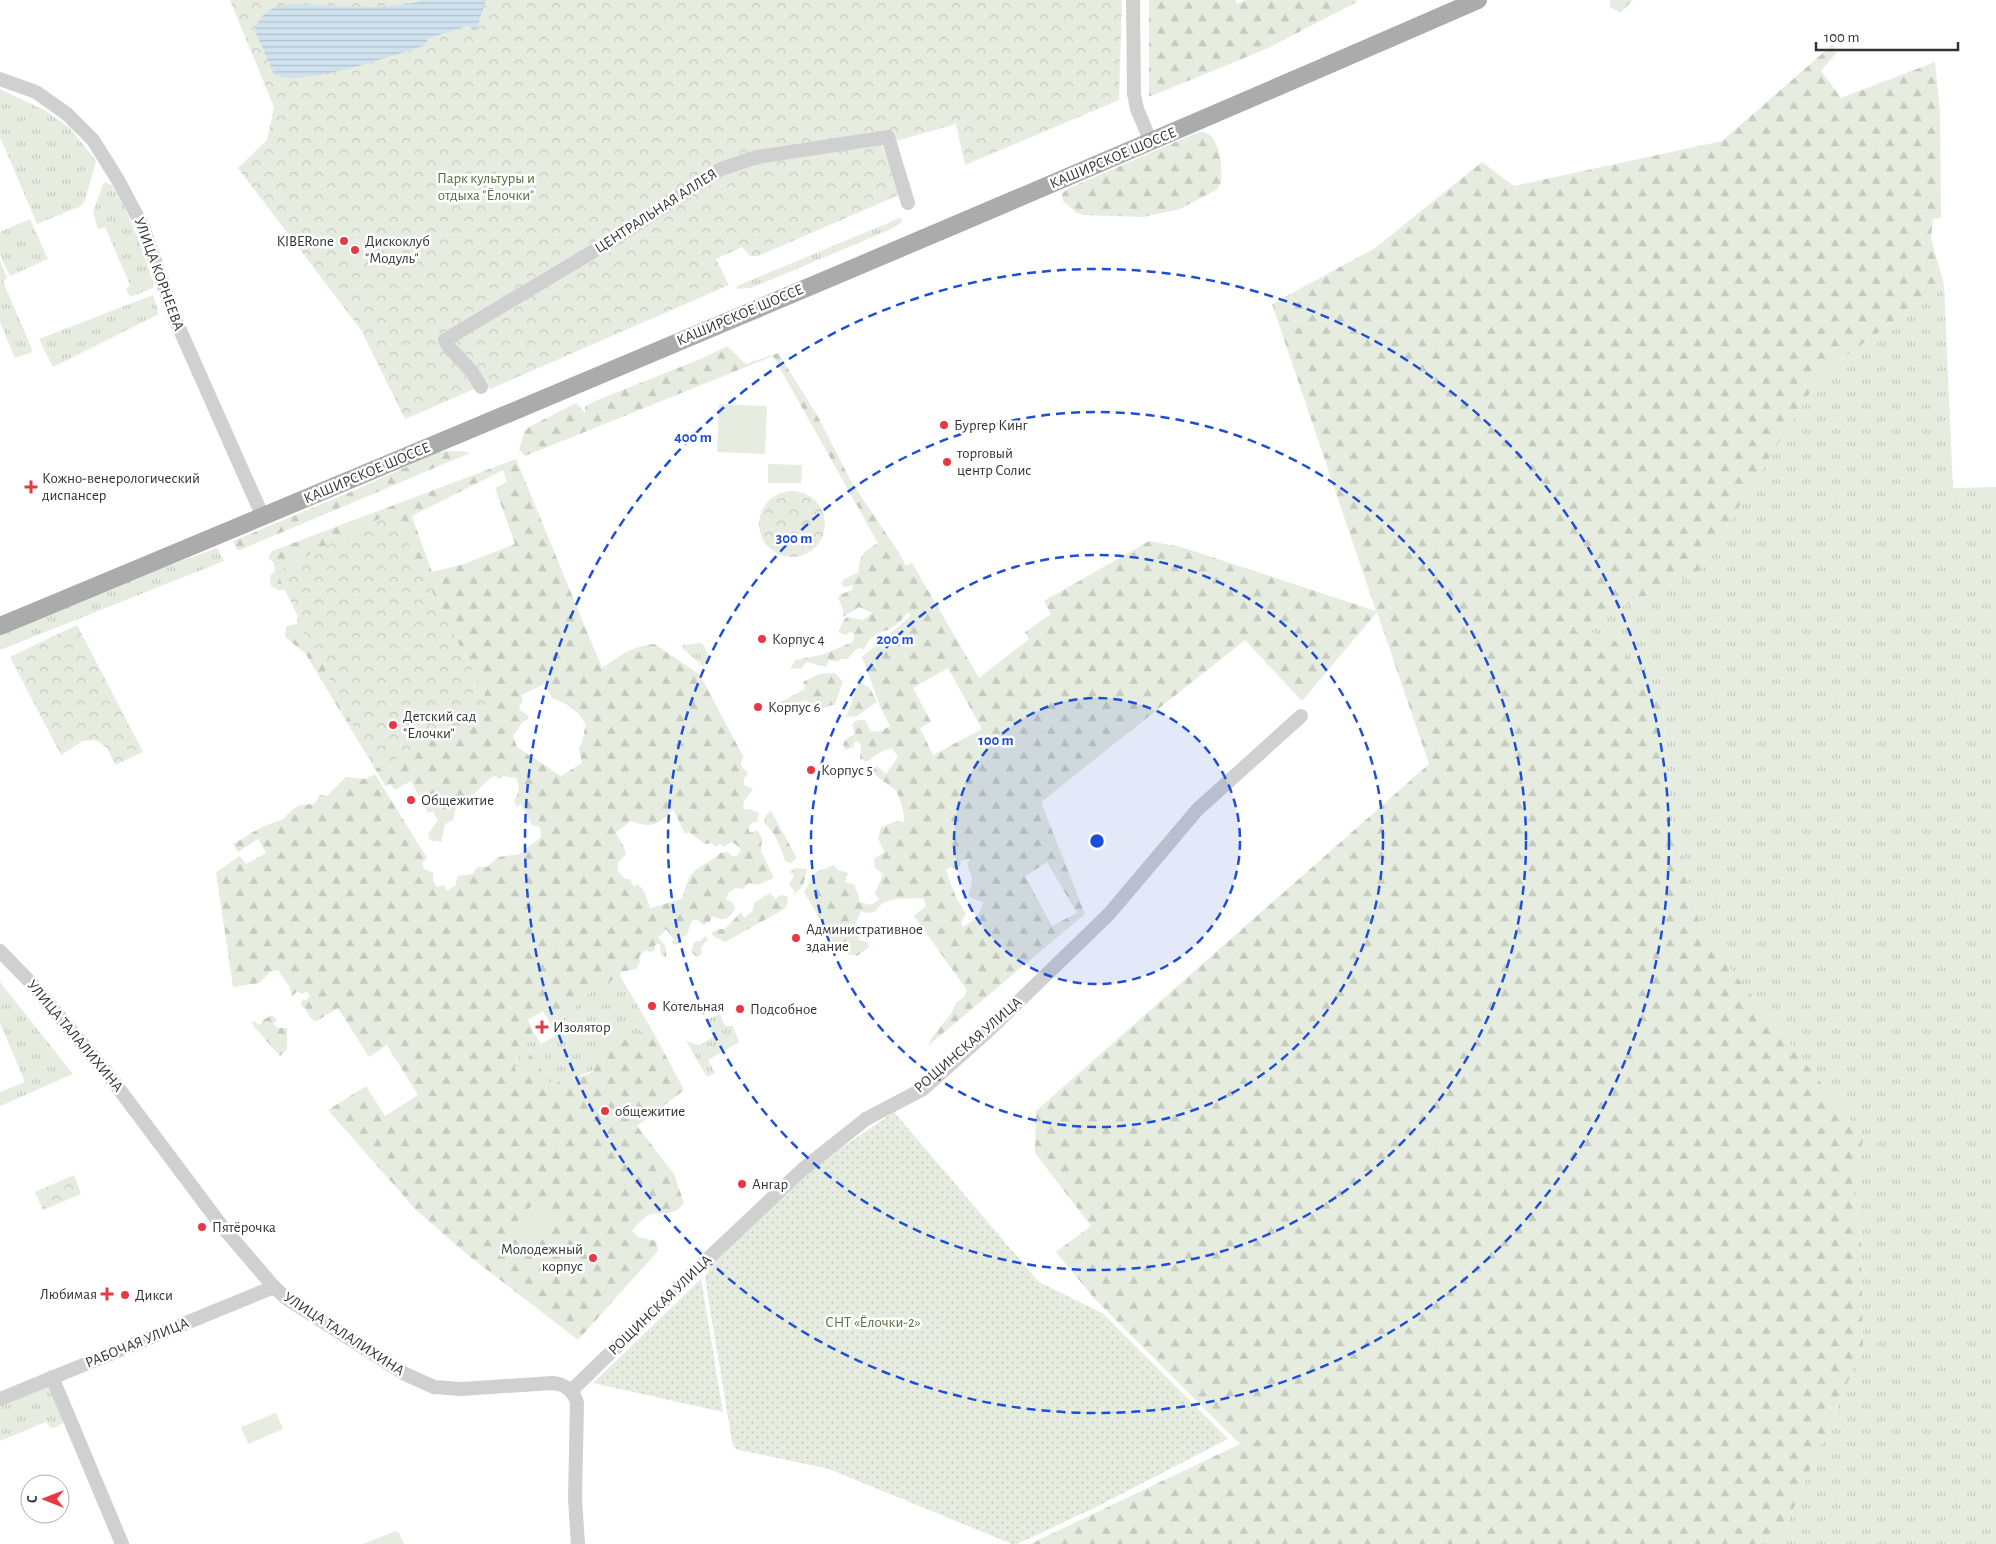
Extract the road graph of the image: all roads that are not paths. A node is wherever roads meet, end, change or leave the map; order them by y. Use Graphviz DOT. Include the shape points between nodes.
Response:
graph roads {
  1 [pos="1133,0"];
  2 [pos="1450,0"];
  3 [pos="1478,0"];
  4 [pos="0,79"];
  5 [pos="1148,137"];
  6 [pos="908,203"];
  7 [pos="481,387"];
  8 [pos="261,512"];
  9 [pos="0,615"];
  10 [pos="0,626"];
  11 [pos="1301,716"];
  12 [pos="0,951"];
  13 [pos="274,1287"];
  14 [pos="52,1377"];
  15 [pos="571,1391"];
  16 [pos="0,1399"];
  17 [pos="122,1544"];
  18 [pos="578,1544"];
  1 -- 5 [label="street" via="1134,94"];
  2 -- 5 [label="main road, КАШИРСКОЕ ШОССЕ"];
  3 -- 5 [label="main road, КАШИРСКОЕ ШОССЕ"];
  4 -- 8 [label="street, УЛИЦА КОРНЕЕВА" via="36,92 67,114 93,140 118,180 140,222 179,328"];
  5 -- 8 [label="main road, КАШИРСКОЕ ШОССЕ" via="972,207"];
  6 -- 7 [label="street, ЦЕНТРАЛЬНАЯ АЛЛЕЯ" via="888,137 757,157 721,169 619,236 445,340"];
  8 -- 9 [label="main road, КАШИРСКОЕ ШОССЕ"];
  8 -- 10 [label="main road, КАШИРСКОЕ ШОССЕ"];
  11 -- 15 [label="street, РОЩИНСКАЯ УЛИЦА" via="1197,810 1109,914 987,1032 923,1089 866,1119 803,1169"];
  12 -- 13 [label="street, УЛИЦА ТАЛАЛИХИНА" via="107,1073 221,1225"];
  13 -- 14 [label="street, РАБОЧАЯ УЛИЦА"];
  13 -- 15 [label="street, УЛИЦА ТАЛАЛИХИНА" via="394,1367 429,1385 461,1389 556,1383"];
  14 -- 16 [label="street, РАБОЧАЯ УЛИЦА"];
  14 -- 17 [label="street"];
  15 -- 18 [label="street" via="577,1403 575,1482"];
}
